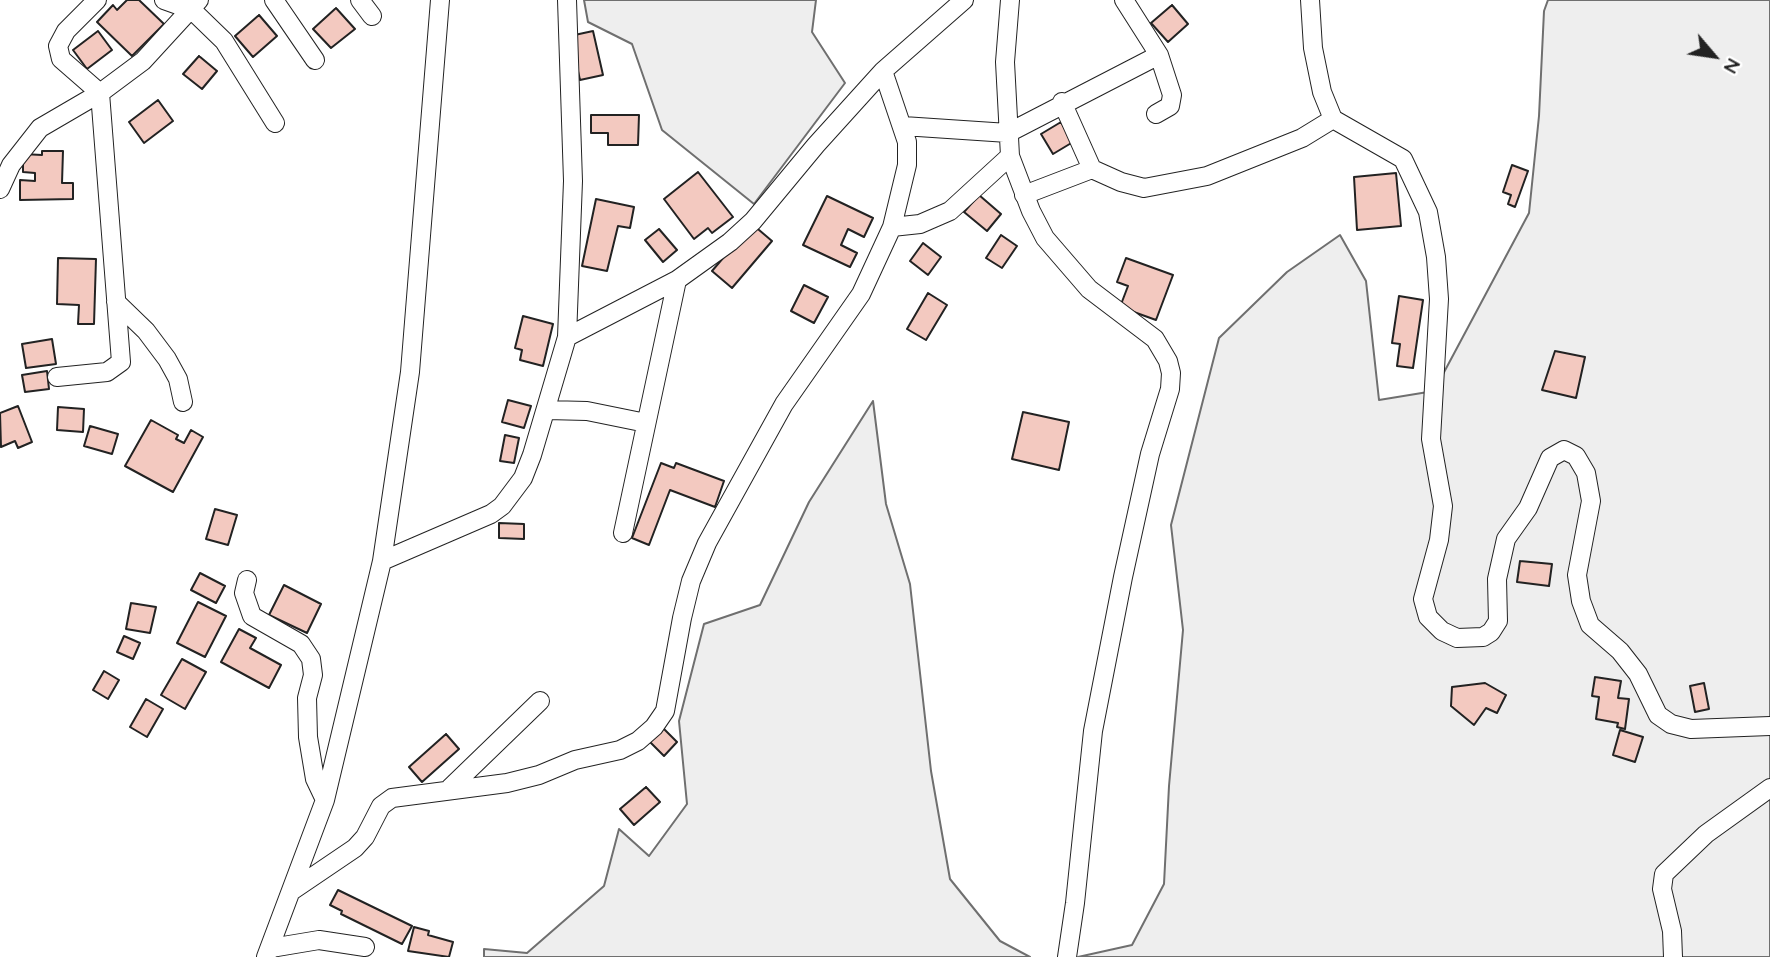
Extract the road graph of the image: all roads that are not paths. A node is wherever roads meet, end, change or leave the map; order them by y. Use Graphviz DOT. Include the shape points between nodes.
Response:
graph roads {
  1 [pos="97,0"];
  2 [pos="164,0"];
  3 [pos="274,0"];
  4 [pos="360,0"];
  5 [pos="440,0"];
  6 [pos="566,0"];
  7 [pos="1010,0"];
  8 [pos="1124,0"];
  9 [pos="1310,0"];
  10 [pos="953,3"];
  11 [pos="195,5"];
  12 [pos="372,16"];
  13 [pos="1159,55"];
  14 [pos="315,60"];
  15 [pos="883,71"];
  16 [pos="100,93"];
  17 [pos="1062,102"];
  18 [pos="1156,114"];
  19 [pos="1333,119"];
  20 [pos="275,123"];
  21 [pos="903,126"];
  22 [pos="1008,133"];
  23 [pos="1010,156"];
  24 [pos="1092,169"];
  25 [pos="0,189"];
  26 [pos="1024,195"];
  27 [pos="892,227"];
  28 [pos="677,280"];
  29 [pos="116,302"];
  30 [pos="567,337"];
  31 [pos="57,377"];
  32 [pos="183,402"];
  33 [pos="547,410"];
  34 [pos="646,423"];
  35 [pos="623,533"];
  36 [pos="382,561"];
  37 [pos="247,580"];
  38 [pos="540,701"];
  39 [pos="1770,726"];
  40 [pos="1770,788"];
  41 [pos="450,789"];
  42 [pos="325,800"];
  43 [pos="293,890"];
  44 [pos="365,947"];
  45 [pos="269,953"];
  46 [pos="1066,957"];
  47 [pos="1673,957"];
  1 -- 16 [label="street" via="66,31 58,46 61,59"];
  2 -- 11 [label="street"];
  3 -- 14 [label="street"];
  4 -- 12 [label="street"];
  5 -- 36 [label="street" via="410,372"];
  6 -- 30 [label="street" via="573,181"];
  7 -- 22 [label="street" via="1005,62"];
  8 -- 13 [label="street"];
  9 -- 19 [label="street" via="1312,48"];
  10 -- 15 [label="street"];
  11 -- 16 [label="street" via="143,61"];
  11 -- 20 [label="street" via="224,41"];
  13 -- 17 [label="street"];
  13 -- 18 [label="street" via="1172,101"];
  15 -- 21 [label="street"];
  15 -- 28 [label="street" via="753,221"];
  16 -- 25 [label="street" via="40,128 11,165"];
  16 -- 29 [label="street"];
  17 -- 22 [label="street"];
  17 -- 24 [label="street"];
  19 -- 24 [label="street" via="1302,138 1207,176 1162,187 1144,188"];
  19 -- 39 [label="street" via="1403,159 1428,212 1439,299 1431,439 1443,506 1423,599 1428,618 1457,638 1483,637 1491,632 1498,621 1497,579 1506,539 1528,508 1550,458 1564,450 1576,456 1586,473 1591,501 1577,575 1590,625 1632,666 1653,698 1658,715 1671,724 1691,729"];
  21 -- 22 [label="street"];
  21 -- 27 [label="street" via="907,165"];
  22 -- 23 [label="street"];
  23 -- 26 [label="street"];
  23 -- 27 [label="street" via="950,211 920,224"];
  24 -- 26 [label="street"];
  26 -- 46 [label="street" via="1058,254 1089,289 1154,339 1171,373 1093,731"];
  27 -- 41 [label="street" via="861,294 784,404 707,543 691,581 665,711 654,727 620,750 575,760 539,775"];
  28 -- 30 [label="street"];
  28 -- 34 [label="street"];
  29 -- 31 [label="street" via="119,365 107,372"];
  29 -- 32 [label="street" via="167,359"];
  30 -- 33 [label="street"];
  33 -- 34 [label="street" via="587,411"];
  33 -- 36 [label="street" via="523,478 502,506"];
  34 -- 35 [label="street"];
  36 -- 42 [label="street"];
  37 -- 42 [label="street" via="244,593 252,616 301,644 311,659 307,737 313,771"];
  38 -- 41 [label="street"];
  40 -- 47 [label="street" via="1706,835 1664,874 1662,889 1675,945"];
  41 -- 43 [label="street" via="385,802 355,848"];
  42 -- 43 [label="street"];
  43 -- 45 [label="street"];
  44 -- 45 [label="street" via="319,940"];
}
